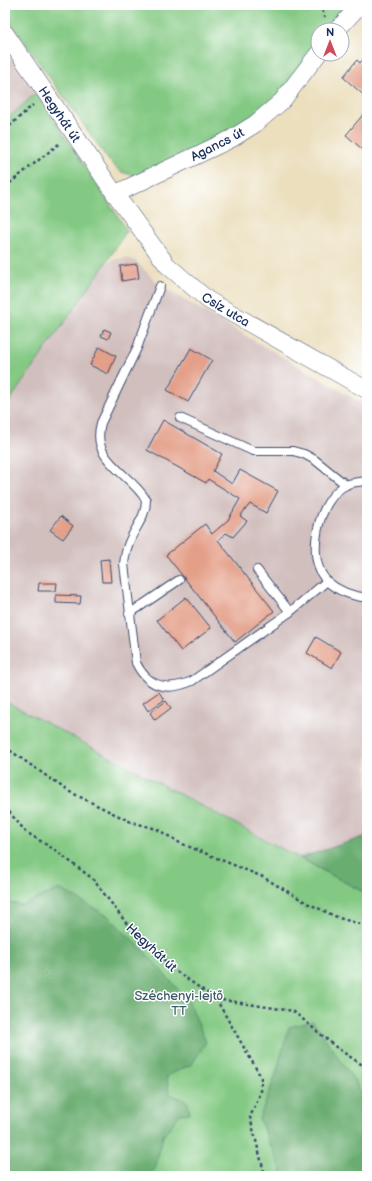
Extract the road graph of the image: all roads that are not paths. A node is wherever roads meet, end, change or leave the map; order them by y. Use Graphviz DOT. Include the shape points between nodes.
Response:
graph roads {
  1 [pos="360,5"];
  2 [pos="345,22"];
  3 [pos="5,33"];
  4 [pos="312,62"];
  5 [pos="115,194"];
  6 [pos="160,286"];
  7 [pos="367,390"];
  8 [pos="180,418"];
  9 [pos="367,481"];
  10 [pos="346,485"];
  11 [pos="257,570"];
  12 [pos="179,580"];
  13 [pos="327,581"];
  14 [pos="367,598"];
  15 [pos="290,612"];
  16 [pos="129,614"];
  1 -- 2 [label="street"];
  3 -- 5 [label="street, Hegyhát út"];
  4 -- 5 [label="street, Agancs út" via="282,101 255,124 231,139"];
  5 -- 7 [label="street, Csíz utca" via="156,254 208,300"];
  6 -- 16 [label="lane" via="137,348 98,434 106,458 146,500 144,515 131,537 125,558"];
  8 -- 10 [label="lane" via="253,451 293,451 304,454"];
  9 -- 10 [label="lane"];
  10 -- 13 [label="lane" via="328,502 318,524 317,559"];
  11 -- 15 [label="lane"];
  12 -- 16 [label="lane"];
  13 -- 14 [label="lane" via="352,596"];
  13 -- 15 [label="lane"];
  15 -- 16 [label="lane" via="192,681 173,687 155,684 141,673 136,663"];
}
